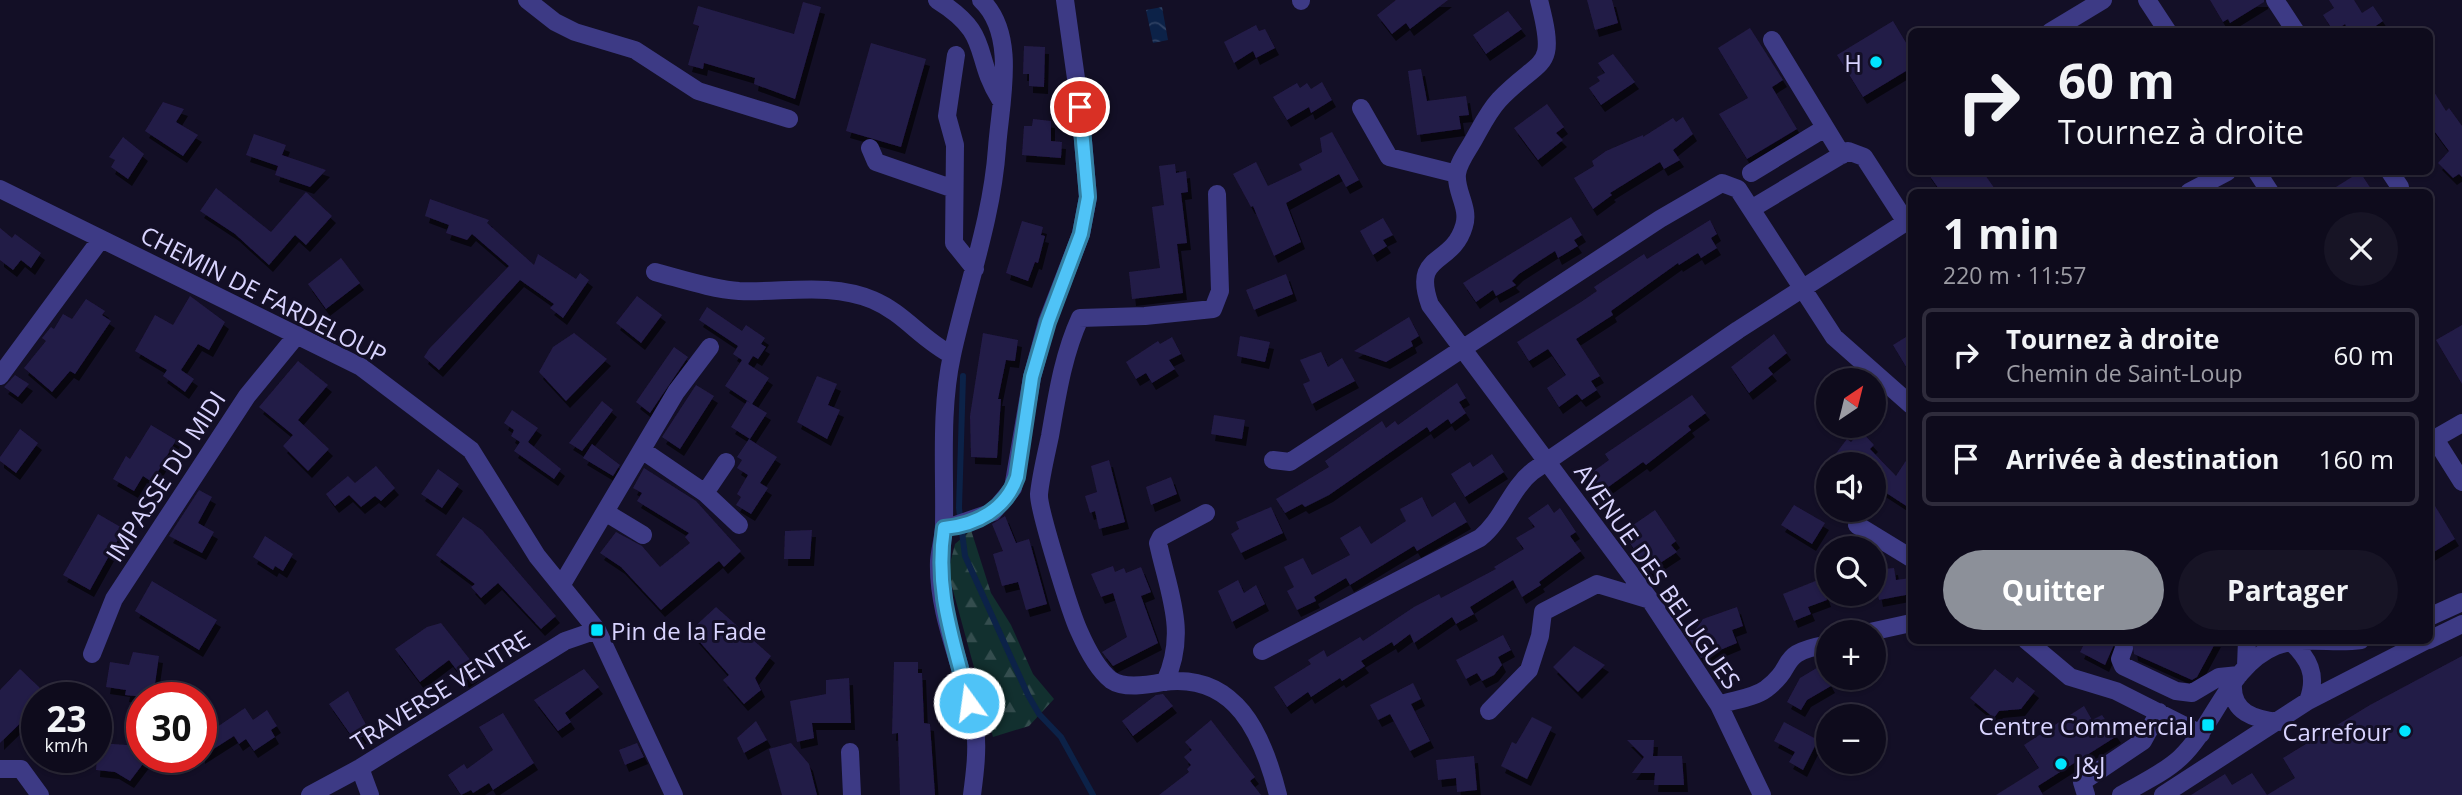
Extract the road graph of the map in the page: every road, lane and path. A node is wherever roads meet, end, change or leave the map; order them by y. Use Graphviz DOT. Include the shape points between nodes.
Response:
graph roads {
  1 [pos="527,0"];
  2 [pos="937,0"];
  3 [pos="981,0"];
  4 [pos="1065,0"];
  5 [pos="1539,0"];
  6 [pos="2103,0"];
  7 [pos="2147,0"];
  8 [pos="2275,0"];
  9 [pos="2057,28"];
  10 [pos="2165,28"];
  11 [pos="2293,28"];
  12 [pos="1772,40"];
  13 [pos="956,55"];
  14 [pos="1000,100"];
  15 [pos="1361,108"];
  16 [pos="789,119"];
  17 [pos="1825,128"];
  18 [pos="870,148"];
  19 [pos="1842,155"];
  20 [pos="1751,173"];
  21 [pos="1457,174"];
  22 [pos="2221,175"];
  23 [pos="2392,175"];
  24 [pos="2400,187"];
  25 [pos="0,189"];
  26 [pos="954,189"];
  27 [pos="2195,189"];
  28 [pos="1217,194"];
  29 [pos="1751,209"];
  30 [pos="101,239"];
  31 [pos="975,268"];
  32 [pos="655,272"];
  33 [pos="1801,290"];
  34 [pos="297,335"];
  35 [pos="710,347"];
  36 [pos="1462,349"];
  37 [pos="952,355"];
  38 [pos="0,376"];
  39 [pos="1908,402"];
  40 [pos="2462,423"];
  41 [pos="2433,439"];
  42 [pos="2433,441"];
  43 [pos="642,450"];
  44 [pos="1273,460"];
  45 [pos="1548,461"];
  46 [pos="726,462"];
  47 [pos="2462,482"];
  48 [pos="1013,488"];
  49 [pos="705,493"];
  50 [pos="1038,496"];
  51 [pos="605,512"];
  52 [pos="1206,513"];
  53 [pos="739,525"];
  54 [pos="957,525"];
  55 [pos="1857,525"];
  56 [pos="643,535"];
  57 [pos="1908,556"];
  58 [pos="561,586"];
  59 [pos="1650,600"];
  60 [pos="2462,601"];
  61 [pos="2433,615"];
  62 [pos="1908,624"];
  63 [pos="2462,624"];
  64 [pos="1886,628"];
  65 [pos="597,630"];
  66 [pos="2433,638"];
  67 [pos="2031,644"];
  68 [pos="2246,644"];
  69 [pos="2283,644"];
  70 [pos="2292,644"];
  71 [pos="2420,644"];
  72 [pos="1816,647"];
  73 [pos="2124,648"];
  74 [pos="1262,651"];
  75 [pos="92,654"];
  76 [pos="2240,675"];
  77 [pos="1165,682"];
  78 [pos="2308,701"];
  79 [pos="1719,705"];
  80 [pos="1489,711"];
  81 [pos="2159,712"];
  82 [pos="2278,722"];
  83 [pos="2201,734"];
  84 [pos="850,752"];
  85 [pos="360,768"];
  86 [pos="0,769"];
  87 [pos="40,795"];
  88 [pos="310,795"];
  89 [pos="370,795"];
  90 [pos="674,795"];
  91 [pos="852,795"];
  92 [pos="972,795"];
  93 [pos="1278,795"];
  94 [pos="1762,795"];
  95 [pos="2086,795"];
  96 [pos="2121,795"];
  97 [pos="2163,795"];
  1 -- 16 [label="street" via="555,22 603,35 635,50 698,91"];
  2 -- 14 [label="street" via="978,37"];
  3 -- 14 [label="street" via="998,27 1004,53"];
  4 -- 48 [label="street" via="1088,197 1081,234 1032,377"];
  5 -- 21 [label="street" via="1549,39 1546,54 1538,68 1491,110"];
  6 -- 9 [label="street"];
  7 -- 10 [label="street"];
  8 -- 11 [label="street"];
  12 -- 17 [label="street"];
  13 -- 26 [label="street" via="947,116 955,145"];
  14 -- 31 [label="street" via="995,174"];
  15 -- 21 [label="street" via="1389,157"];
  17 -- 19 [label="street"];
  17 -- 20 [label="street" via="1790,141"];
  18 -- 26 [label="street" via="876,162"];
  19 -- 29 [label="street"];
  19 -- 33 [label="street" via="1857,152 1864,157 1906,222"];
  21 -- 36 [label="street, AVENUE DES BELUGUES" via="1465,225 1456,244 1427,269 1423,285 1430,305"];
  22 -- 27 [label="street"];
  23 -- 24 [label="street"];
  25 -- 30 [label="street, CHEMIN DE FARDELOUP"];
  26 -- 31 [label="street" via="954,243"];
  28 -- 50 [label="street" via="1220,291 1213,309 1080,318 1061,379"];
  29 -- 33 [label="street"];
  29 -- 36 [label="street" via="1738,188 1722,183 1712,187"];
  30 -- 34 [label="street, CHEMIN DE FARDELOUP"];
  30 -- 38 [label="street"];
  31 -- 37 [label="street"];
  32 -- 37 [label="street" via="740,291 847,291 875,300 905,318 930,344"];
  33 -- 39 [label="street" via="1834,337"];
  33 -- 45 [label="street"];
  34 -- 58 [label="street, CHEMIN DE FARDELOUP" via="388,384 471,450"];
  34 -- 75 [label="street, IMPASSE DU MIDI" via="247,396 114,598"];
  35 -- 43 [label="street" via="676,392"];
  36 -- 44 [label="street" via="1290,462"];
  36 -- 45 [label="street, AVENUE DES BELUGUES"];
  37 -- 54 [label="street" via="945,399"];
  40 -- 41 [label="street"];
  42 -- 47 [label="street"];
  43 -- 49 [label="street"];
  43 -- 51 [label="street"];
  45 -- 59 [label="street, AVENUE DES BELUGUES"];
  45 -- 74 [label="street" via="1522,479 1491,530 1480,538"];
  46 -- 49 [label="street"];
  48 -- 50 [label="street"];
  48 -- 54 [label="street" via="993,512"];
  49 -- 53 [label="street"];
  50 -- 77 [label="street" via="1079,631 1098,666 1113,681 1135,685"];
  51 -- 56 [label="street"];
  51 -- 58 [label="street"];
  52 -- 77 [label="street" via="1158,543 1178,625 1173,665"];
  54 -- 92 [label="street" via="939,559 940,586 975,726"];
  55 -- 57 [label="street"];
  58 -- 65 [label="street, CHEMIN DE FARDELOUP"];
  59 -- 79 [label="street, AVENUE DES BELUGUES"];
  59 -- 80 [label="street" via="1597,584 1543,612 1541,636 1529,670"];
  60 -- 61 [label="street"];
  62 -- 64 [label="street"];
  63 -- 66 [label="street"];
  65 -- 85 [label="street, TRAVERSE VENTRE" via="565,642"];
  65 -- 90 [label="street, CHEMIN DE FARDELOUP"];
  67 -- 81 [label="street" via="2070,677 2116,691"];
  68 -- 76 [label="street"];
  69 -- 76 [label="street" via="2267,651"];
  70 -- 78 [label="street" via="2311,668"];
  71 -- 78 [label="street"];
  72 -- 79 [label="street" via="1799,650 1788,659 1764,690"];
  73 -- 76 [label="street" via="2123,666 2176,691 2192,693 2219,677"];
  76 -- 82 [label="street" via="2234,700 2239,708 2256,718"];
  76 -- 83 [label="street"];
  77 -- 93 [label="street" via="1202,681 1224,693 1261,744"];
  78 -- 82 [label="street"];
  79 -- 94 [label="street, AVENUE DES BELUGUES"];
  81 -- 83 [label="street"];
  81 -- 95 [label="street" via="2143,741 2082,782"];
  82 -- 97 [label="street"];
  83 -- 96 [label="street" via="2179,760"];
  84 -- 91 [label="street"];
  85 -- 88 [label="street, TRAVERSE VENTRE"];
  85 -- 89 [label="street"];
  86 -- 87 [label="street" via="21,769"];
}
